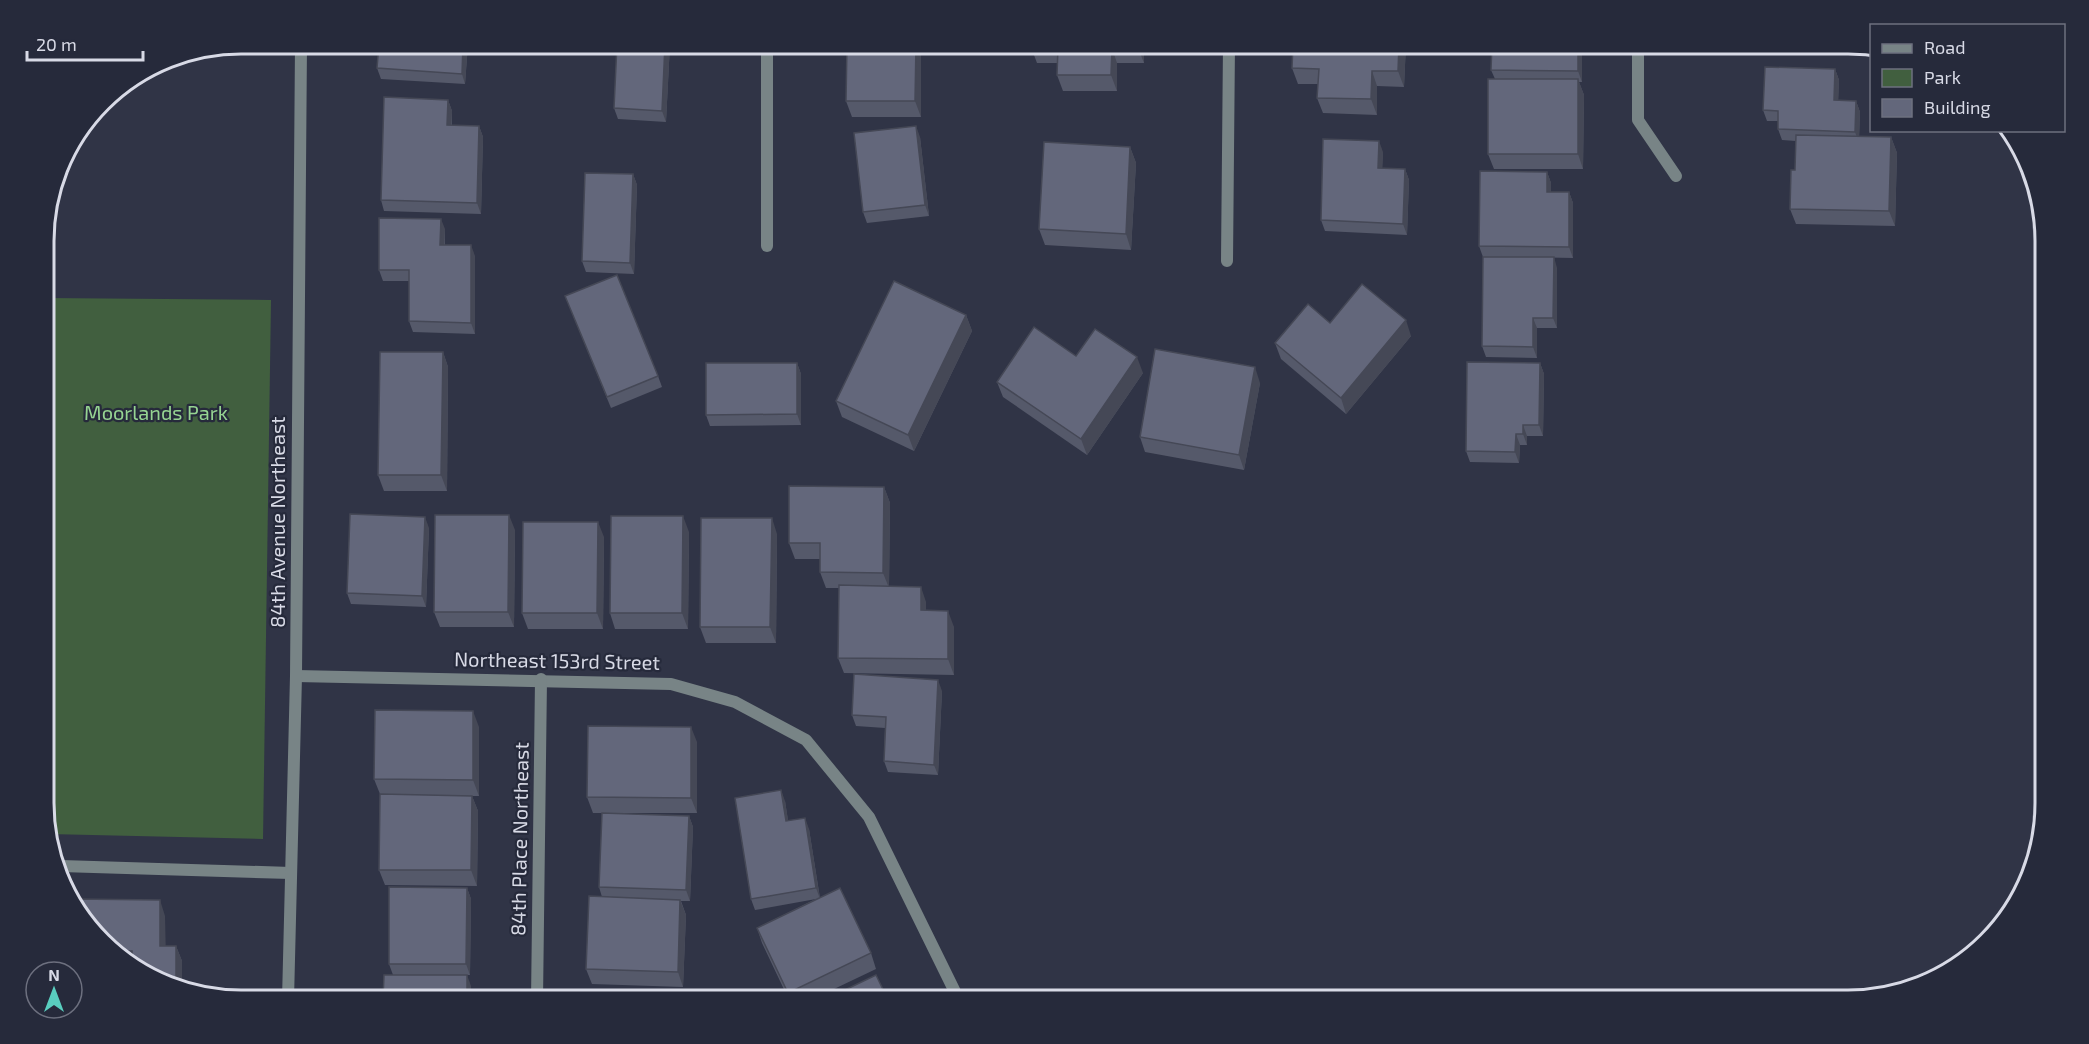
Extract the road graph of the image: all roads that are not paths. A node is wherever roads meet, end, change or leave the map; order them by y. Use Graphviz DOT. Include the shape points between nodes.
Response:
graph roads {
  1 [pos="301,54"];
  2 [pos="767,54"];
  3 [pos="1229,54"];
  4 [pos="1638,54"];
  5 [pos="1676,176"];
  6 [pos="767,246"];
  7 [pos="1227,261"];
  8 [pos="296,676"];
  9 [pos="541,679"];
  10 [pos="65,866"];
  11 [pos="291,873"];
  12 [pos="288,990"];
  13 [pos="537,990"];
  14 [pos="954,990"];
  1 -- 8 [label="street, 84th Avenue Northeast"];
  2 -- 6 [label="street"];
  3 -- 7 [label="street"];
  4 -- 5 [label="street" via="1638,120"];
  8 -- 9 [label="street, Northeast 153rd Street"];
  8 -- 11 [label="street, 84th Avenue Northeast"];
  9 -- 13 [label="street, 84th Place Northeast"];
  9 -- 14 [label="street, Northeast 153rd Street" via="670,684 735,702 806,740 869,817"];
  10 -- 11 [label="street"];
  11 -- 12 [label="street, 84th Avenue Northeast"];
}
